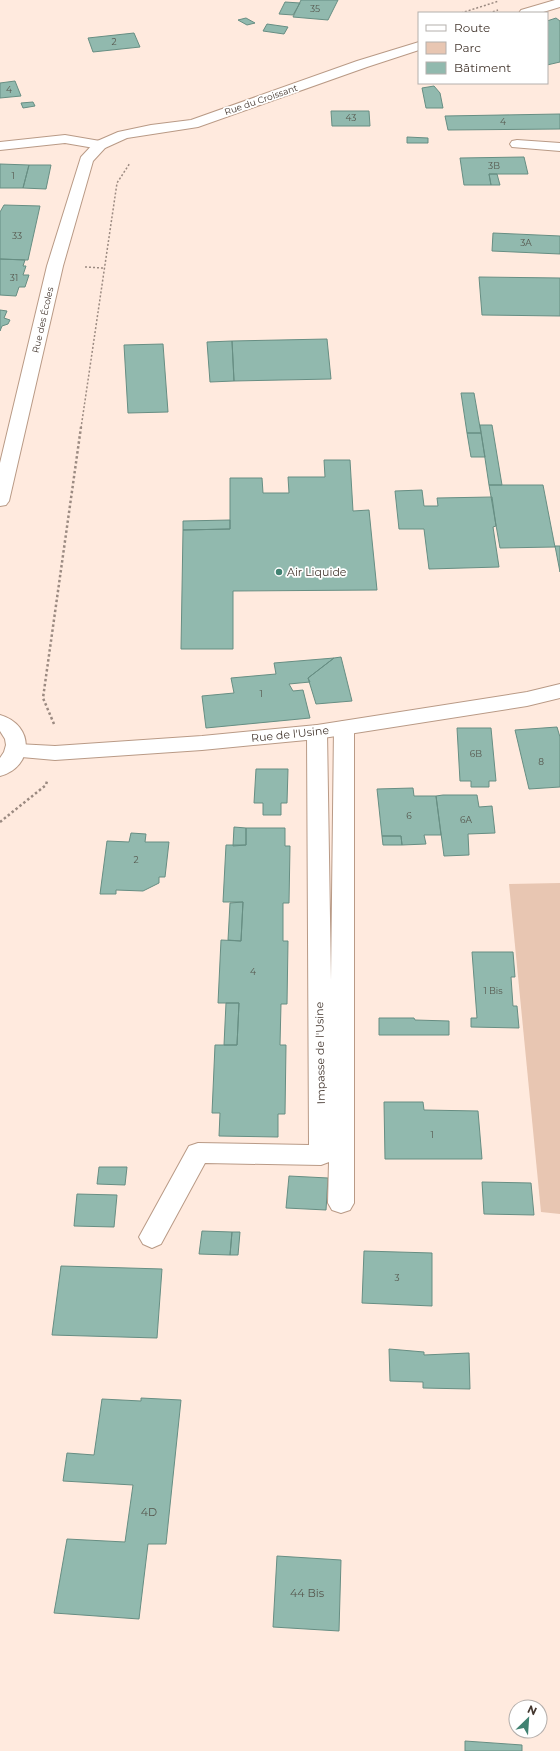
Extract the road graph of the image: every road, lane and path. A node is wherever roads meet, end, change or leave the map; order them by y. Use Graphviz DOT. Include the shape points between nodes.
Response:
graph roads {
  1 [pos="504,0"];
  2 [pos="560,4"];
  3 [pos="464,12"];
  4 [pos="530,12"];
  5 [pos="418,46"];
  6 [pos="517,144"];
  7 [pos="100,145"];
  8 [pos="0,146"];
  9 [pos="560,147"];
  10 [pos="132,160"];
  11 [pos="0,501"];
  12 [pos="560,691"];
  13 [pos="0,722"];
  14 [pos="344,728"];
  15 [pos="317,732"];
  16 [pos="16,751"];
  17 [pos="55,753"];
  18 [pos="0,769"];
  19 [pos="0,822"];
  20 [pos="341,1202"];
  21 [pos="152,1237"];
  1 -- 3 [label="path"];
  2 -- 4 [label="street"];
  5 -- 7 [label="street, Rue du Croissant" via="193,124 123,135"];
  6 -- 9 [label="street"];
  7 -- 8 [label="street" via="65,139"];
  7 -- 11 [label="street, Rue des Écoles" via="86,160 56,261"];
  10 -- 17 [label="path" via="117,183 108,237 43,698 56,727"];
  12 -- 14 [label="street, Rue de l'Usine" via="526,699"];
  13 -- 16 [label="street" via="13,732 17,741"];
  14 -- 15 [label="street, Rue de l'Usine"];
  14 -- 20 [label="street"];
  15 -- 17 [label="street, Rue de l'Usine"];
  15 -- 21 [label="street, Impasse de l'Usine" via="321,1155 198,1153"];
  16 -- 17 [label="street, Rue de l'Usine"];
  16 -- 18 [label="street" via="11,760"];
  17 -- 19 [label="path" via="46,785"];
}
